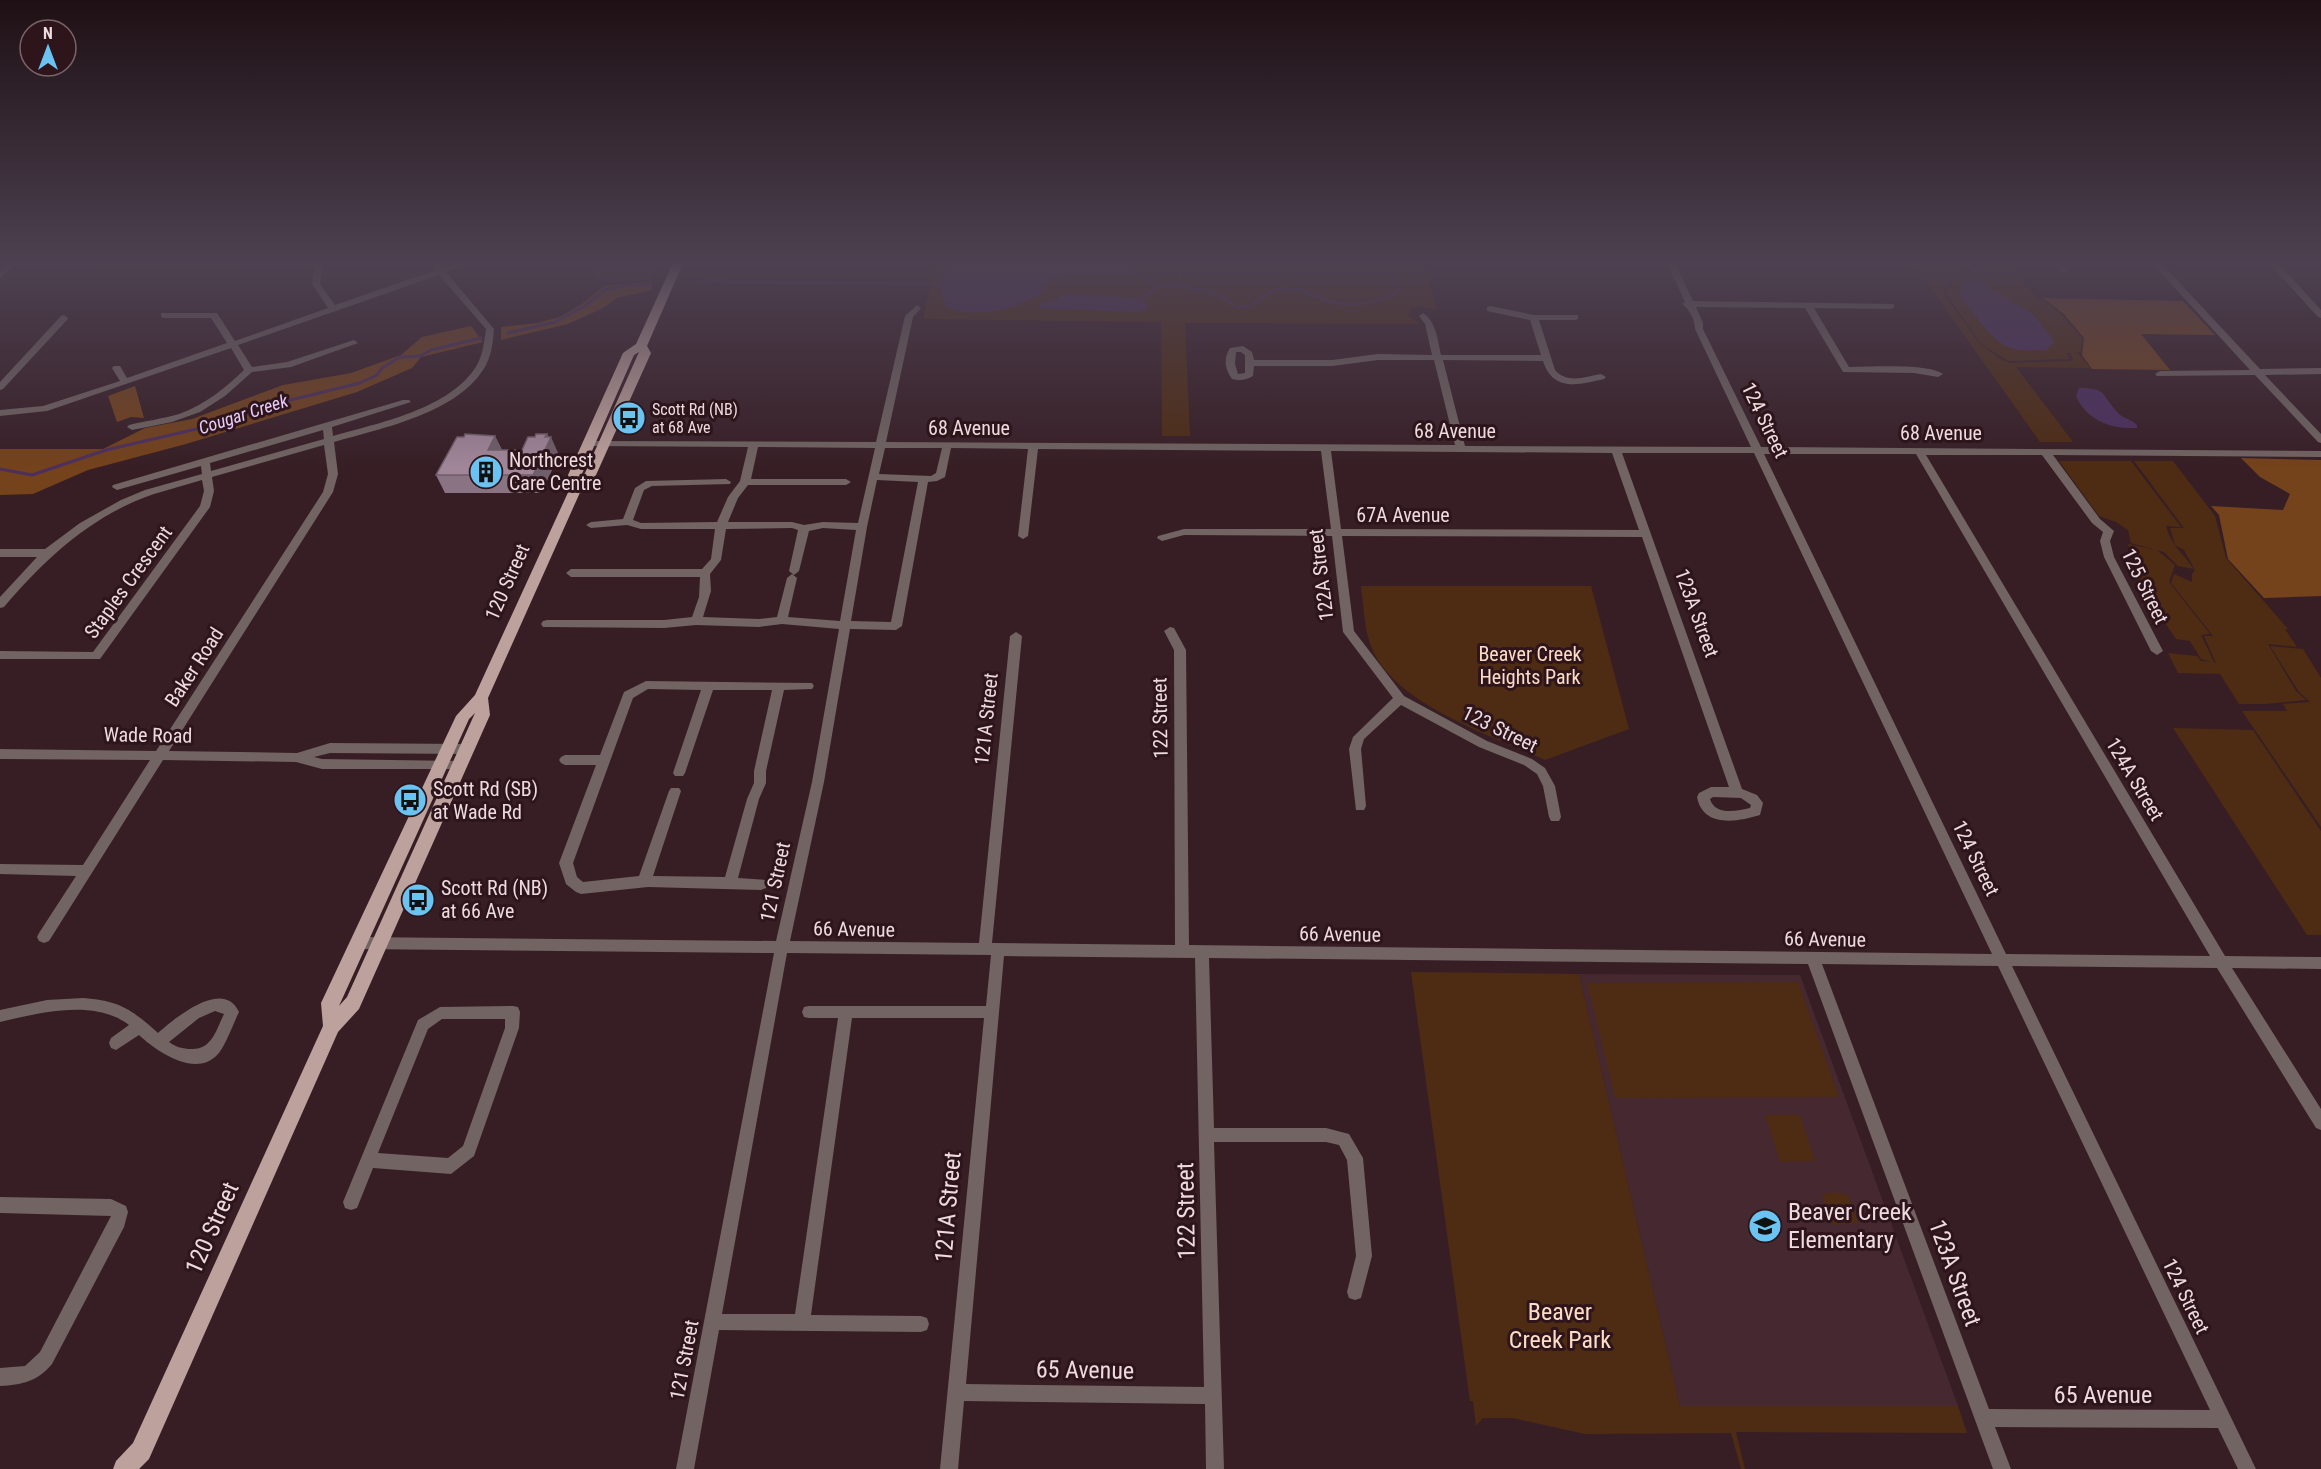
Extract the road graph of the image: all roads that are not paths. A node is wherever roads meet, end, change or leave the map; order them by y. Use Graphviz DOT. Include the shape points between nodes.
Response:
graph roads {
  1 [pos="51,332"];
  2 [pos="225,332"];
  3 [pos="268,332"];
  4 [pos="490,332"];
  5 [pos="647,332"];
  6 [pos="905,332"];
  7 [pos="1431,332"];
  8 [pos="1538,332"];
  9 [pos="1701,332"];
  10 [pos="1824,332"];
  11 [pos="2220,332"];
  12 [pos="354,343"];
  13 [pos="233,344"];
  14 [pos="641,346"];
  15 [pos="1437,357"];
  16 [pos="1546,358"];
  17 [pos="1249,363"];
  18 [pos="117,368"];
  19 [pos="249,370"];
  20 [pos="2321,371"];
  21 [pos="2258,372"];
  22 [pos="1938,374"];
  23 [pos="2160,374"];
  24 [pos="1601,377"];
  25 [pos="125,382"];
  26 [pos="0,387"];
  27 [pos="406,402"];
  28 [pos="0,413"];
  29 [pos="132,427"];
  30 [pos="327,427"];
  31 [pos="328,440"];
  32 [pos="2321,440"];
  33 [pos="589,443"];
  34 [pos="605,443"];
  35 [pos="754,444"];
  36 [pos="879,446"];
  37 [pos="947,446"];
  38 [pos="1033,446"];
  39 [pos="1326,448"];
  40 [pos="1461,449"];
  41 [pos="1616,450"];
  42 [pos="1758,450"];
  43 [pos="1919,451"];
  44 [pos="2045,452"];
  45 [pos="2321,454"];
  46 [pos="205,462"];
  47 [pos="206,476"];
  48 [pos="872,477"];
  49 [pos="923,480"];
  50 [pos="726,482"];
  51 [pos="745,482"];
  52 [pos="846,482"];
  53 [pos="577,486"];
  54 [pos="117,487"];
  55 [pos="627,522"];
  56 [pos="591,525"];
  57 [pos="721,526"];
  58 [pos="804,528"];
  59 [pos="862,528"];
  60 [pos="1336,533"];
  61 [pos="1645,534"];
  62 [pos="1023,536"];
  63 [pos="1162,538"];
  64 [pos="0,553"];
  65 [pos="46,553"];
  66 [pos="571,573"];
  67 [pos="705,573"];
  68 [pos="0,604"];
  69 [pos="782,620"];
  70 [pos="696,621"];
  71 [pos="547,624"];
  72 [pos="844,626"];
  73 [pos="1170,631"];
  74 [pos="1016,636"];
  75 [pos="2157,651"];
  76 [pos="0,655"];
  77 [pos="708,686"];
  78 [pos="779,686"];
  79 [pos="808,686"];
  80 [pos="481,698"];
  81 [pos="1400,699"];
  82 [pos="447,748"];
  83 [pos="467,748"];
  84 [pos="0,754"];
  85 [pos="160,755"];
  86 [pos="297,757"];
  87 [pos="565,760"];
  88 [pos="604,760"];
  89 [pos="439,766"];
  90 [pos="460,766"];
  91 [pos="679,773"];
  92 [pos="675,791"];
  93 [pos="1737,792"];
  94 [pos="1360,806"];
  95 [pos="1555,817"];
  96 [pos="0,869"];
  97 [pos="86,870"];
  98 [pos="644,882"];
  99 [pos="730,883"];
  100 [pos="761,884"];
  101 [pos="44,937"];
  102 [pos="358,943"];
  103 [pos="380,943"];
  104 [pos="782,947"];
  105 [pos="992,950"];
  106 [pos="1182,952"];
  107 [pos="1202,952"];
  108 [pos="1813,958"];
  109 [pos="2003,960"];
  110 [pos="2221,962"];
  111 [pos="2321,963"];
  112 [pos="809,1012"];
  113 [pos="846,1012"];
  114 [pos="990,1012"];
  115 [pos="0,1016"];
  116 [pos="141,1026"];
  117 [pos="332,1026"];
  118 [pos="159,1042"];
  119 [pos="116,1043"];
  120 [pos="2321,1123"];
  121 [pos="1208,1135"];
  122 [pos="368,1160"];
  123 [pos="351,1202"];
  124 [pos="0,1206"];
  125 [pos="1354,1292"];
  126 [pos="713,1322"];
  127 [pos="802,1323"];
  128 [pos="921,1324"];
  129 [pos="0,1377"];
  130 [pos="956,1392"];
  131 [pos="1214,1396"];
  132 [pos="1984,1418"];
  133 [pos="2223,1419"];
  134 [pos="140,1460"];
  135 [pos="124,1469"];
  136 [pos="685,1469"];
  137 [pos="949,1469"];
  138 [pos="1215,1469"];
  139 [pos="2002,1469"];
  140 [pos="2247,1469"];
  1 -- 26 [label="street"];
  2 -- 13 [label="street"];
  3 -- 13 [label="street"];
  4 -- 31 [label="street" via="491,343 481,368 450,398 422,412"];
  5 -- 14 [label="main road, 120 Street"];
  6 -- 36 [label="street, 121 Street"];
  7 -- 15 [label="street"];
  8 -- 16 [label="street"];
  9 -- 42 [label="street, 124 Street"];
  10 -- 22 [label="street" via="1846,370"];
  11 -- 21 [label="street"];
  12 -- 19 [label="street" via="288,365"];
  13 -- 19 [label="street"];
  13 -- 25 [label="street"];
  14 -- 33 [label="main road, 120 Street" via="629,353"];
  14 -- 34 [label="main road, 120 Street" via="645,353"];
  15 -- 16 [label="street"];
  15 -- 17 [label="street"];
  15 -- 40 [label="street"];
  16 -- 24 [label="street" via="1558,379 1576,382"];
  18 -- 25 [label="street"];
  19 -- 29 [label="street" via="204,408 168,421"];
  20 -- 21 [label="street"];
  21 -- 23 [label="street"];
  21 -- 32 [label="street"];
  25 -- 28 [label="street" via="44,409"];
  27 -- 30 [label="street"];
  30 -- 31 [label="street, Baker Road"];
  30 -- 46 [label="street"];
  31 -- 47 [label="street"];
  31 -- 85 [label="street, Baker Road" via="333,474 328,492"];
  33 -- 34 [label="street, 68 Avenue"];
  33 -- 53 [label="main road, 120 Street" via="574,475"];
  34 -- 35 [label="street, 68 Avenue"];
  34 -- 53 [label="main road, 120 Street" via="590,475"];
  35 -- 36 [label="street, 68 Avenue"];
  35 -- 51 [label="street"];
  36 -- 37 [label="street, 68 Avenue"];
  36 -- 48 [label="street, 121 Street"];
  37 -- 38 [label="street, 68 Avenue"];
  37 -- 49 [label="street" via="941,475"];
  38 -- 39 [label="street, 68 Avenue"];
  38 -- 62 [label="street"];
  39 -- 40 [label="street, 68 Avenue"];
  39 -- 60 [label="street, 122A Street"];
  40 -- 41 [label="street, 68 Avenue"];
  41 -- 42 [label="street, 68 Avenue"];
  41 -- 61 [label="street, 123A Street"];
  42 -- 43 [label="street, 68 Avenue"];
  42 -- 109 [label="street, 124 Street"];
  43 -- 44 [label="street, 68 Avenue"];
  43 -- 110 [label="street, 124A Street"];
  44 -- 45 [label="street, 68 Avenue"];
  44 -- 75 [label="street, 125 Street" via="2096,521 2109,531 2105,541 2109,557"];
  46 -- 47 [label="street"];
  46 -- 54 [label="street"];
  47 -- 65 [label="street" via="113,507"];
  47 -- 76 [label="street, Staples Crescent" via="209,491 204,507 96,656"];
  48 -- 49 [label="street"];
  48 -- 59 [label="street, 121 Street"];
  49 -- 72 [label="street" via="896,626"];
  50 -- 55 [label="street" via="650,483 640,488"];
  51 -- 52 [label="street"];
  51 -- 57 [label="street" via="733,497"];
  53 -- 80 [label="main road, 120 Street"];
  55 -- 56 [label="street"];
  55 -- 57 [label="street" via="641,526"];
  57 -- 58 [label="street"];
  57 -- 67 [label="street" via="716,560"];
  58 -- 59 [label="street"];
  58 -- 69 [label="street"];
  59 -- 72 [label="street, 121 Street"];
  60 -- 61 [label="street, 67A Avenue"];
  60 -- 63 [label="street, 67A Avenue" via="1184,532"];
  60 -- 81 [label="street, 122A Street" via="1349,632"];
  61 -- 93 [label="street, 123A Street"];
  64 -- 65 [label="street"];
  65 -- 68 [label="street"];
  66 -- 67 [label="street"];
  67 -- 70 [label="street" via="707,581"];
  69 -- 70 [label="street"];
  69 -- 72 [label="street"];
  70 -- 71 [label="street"];
  72 -- 104 [label="street, 121 Street" via="818,782"];
  73 -- 106 [label="street, 122 Street" via="1180,650"];
  74 -- 105 [label="street, 121A Street"];
  77 -- 78 [label="street"];
  77 -- 88 [label="street" via="646,686 628,695"];
  77 -- 91 [label="street"];
  78 -- 79 [label="street"];
  78 -- 99 [label="street" via="760,783"];
  80 -- 82 [label="main road, 120 Street" via="463,716"];
  80 -- 83 [label="main road, 120 Street" via="483,715"];
  81 -- 94 [label="street" via="1359,737 1355,749"];
  81 -- 95 [label="street, 123 Street" via="1541,771 1549,786"];
  82 -- 83 [label="street, Wade Road"];
  82 -- 86 [label="street, Wade Road" via="330,748"];
  82 -- 89 [label="main road, 120 Street"];
  83 -- 90 [label="main road, 120 Street"];
  84 -- 85 [label="street, Wade Road"];
  85 -- 86 [label="street, Wade Road"];
  85 -- 97 [label="street, Baker Road"];
  86 -- 89 [label="street, Wade Road" via="322,764"];
  87 -- 88 [label="street"];
  88 -- 98 [label="street" via="566,863 571,880 581,888"];
  89 -- 90 [label="street, Wade Road"];
  89 -- 102 [label="main road, 120 Street"];
  90 -- 103 [label="main road, 120 Street"];
  92 -- 98 [label="street"];
  96 -- 97 [label="street"];
  97 -- 101 [label="street, Baker Road"];
  98 -- 99 [label="street"];
  99 -- 100 [label="street"];
  102 -- 103 [label="street, 66 Avenue"];
  102 -- 117 [label="main road, 120 Street" via="330,1003"];
  103 -- 104 [label="street, 66 Avenue"];
  103 -- 117 [label="main road, 120 Street" via="353,1003"];
  104 -- 105 [label="street, 66 Avenue"];
  104 -- 126 [label="street, 121 Street"];
  105 -- 106 [label="street, 66 Avenue"];
  105 -- 114 [label="street, 121A Street"];
  106 -- 107 [label="street, 66 Avenue"];
  107 -- 108 [label="street, 66 Avenue"];
  107 -- 121 [label="street, 122 Street"];
  108 -- 109 [label="street, 66 Avenue"];
  108 -- 132 [label="street, 123A Street"];
  109 -- 110 [label="street, 66 Avenue"];
  109 -- 133 [label="street, 124 Street"];
  110 -- 111 [label="street, 66 Avenue"];
  110 -- 120 [label="street, 124A Street"];
  112 -- 113 [label="street"];
  113 -- 114 [label="street"];
  113 -- 127 [label="street"];
  114 -- 130 [label="street, 121A Street"];
  115 -- 116 [label="street" via="39,1006 78,1004 125,1014"];
  116 -- 118 [label="street"];
  116 -- 119 [label="street"];
  117 -- 134 [label="main road, 120 Street"];
  118 -- 118 [label="street" via="199,1010 221,1005 232,1012 213,1050 203,1056 176,1053"];
  121 -- 125 [label="street" via="1326,1135 1344,1139 1355,1158 1364,1256"];
  121 -- 131 [label="street, 122 Street"];
  122 -- 122 [label="street" via="423,1025 440,1013 513,1012 512,1028 469,1151 451,1166"];
  122 -- 123 [label="street"];
  124 -- 129 [label="street" via="111,1207 120,1212 46,1358 35,1371"];
  126 -- 127 [label="street"];
  126 -- 136 [label="street, 121 Street"];
  127 -- 128 [label="street"];
  130 -- 131 [label="street, 65 Avenue"];
  130 -- 137 [label="street, 121A Street"];
  131 -- 138 [label="street, 122 Street"];
  132 -- 133 [label="street, 65 Avenue"];
  132 -- 139 [label="street, 123A Street"];
  133 -- 140 [label="street, 124 Street"];
  134 -- 135 [label="main road, 120 Street"];
}
